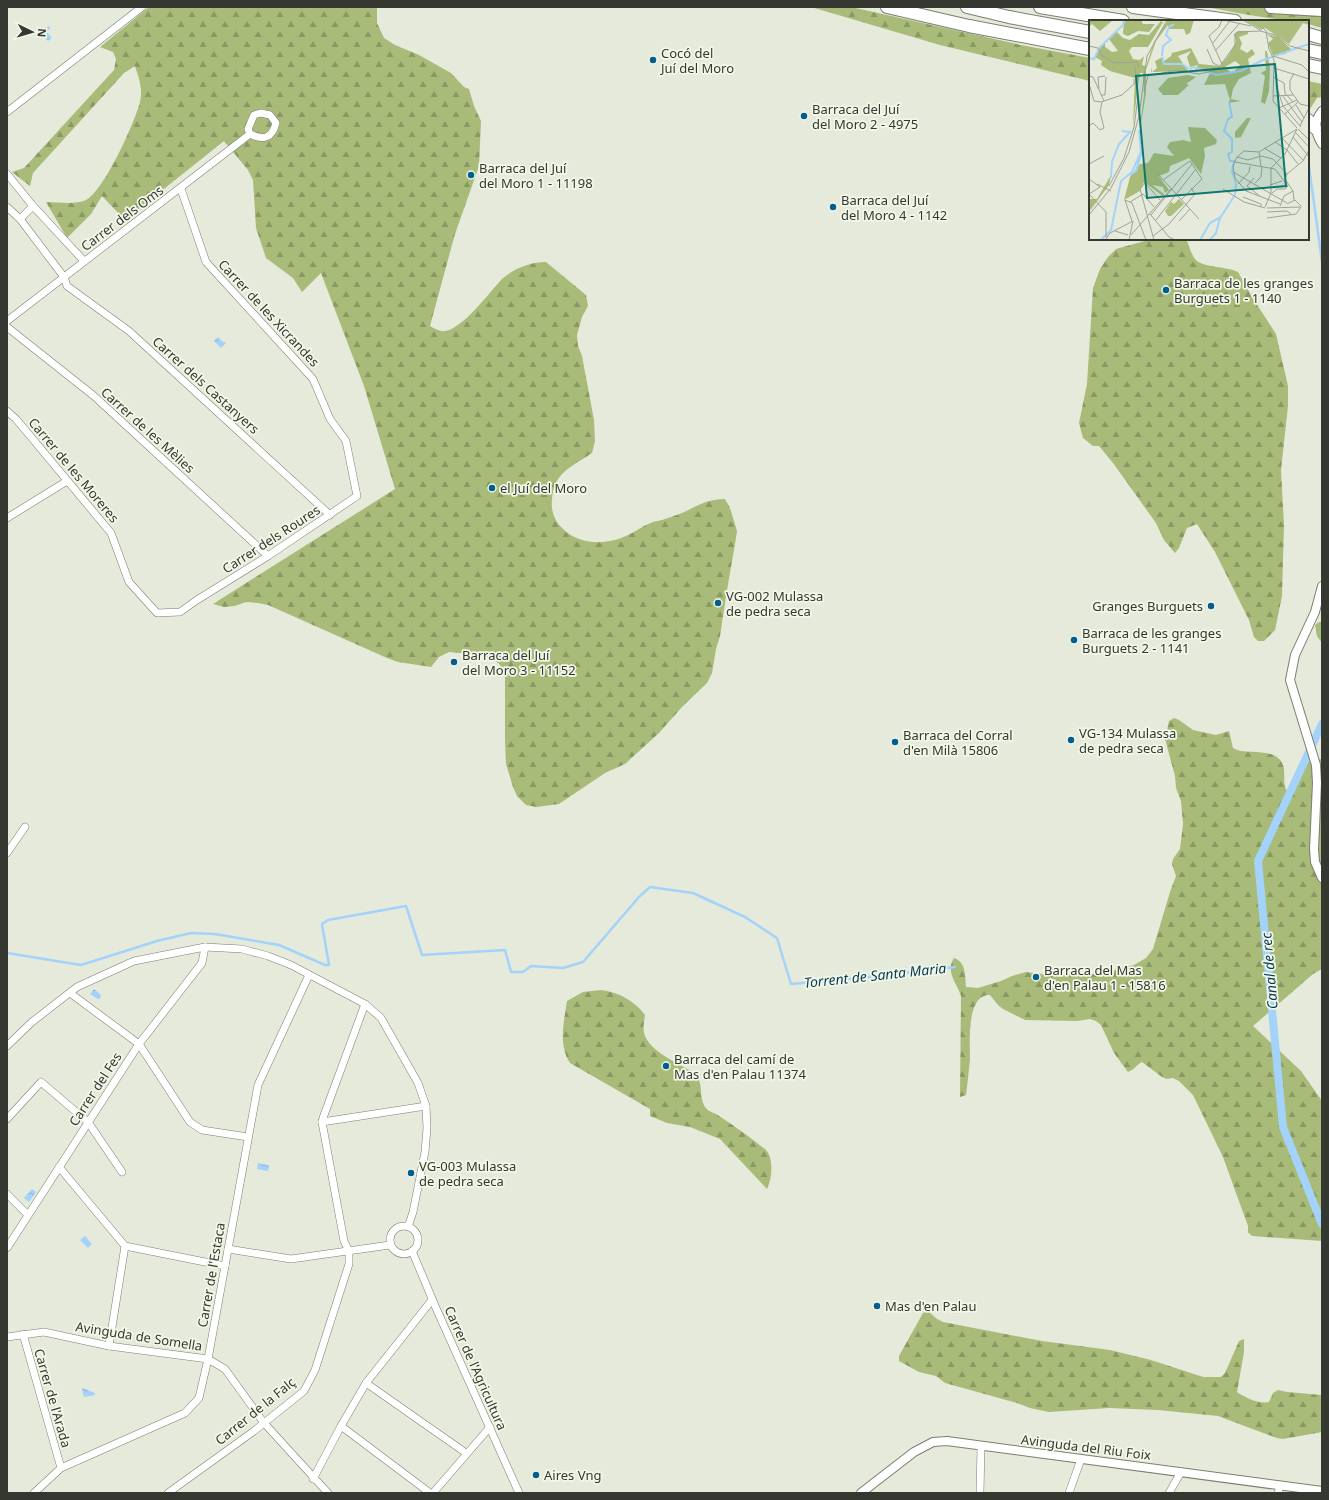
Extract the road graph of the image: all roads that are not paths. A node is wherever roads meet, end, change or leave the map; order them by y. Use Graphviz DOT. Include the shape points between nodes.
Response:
graph roads {
  1 [pos="142,7"];
  2 [pos="887,7"];
  3 [pos="967,7"];
  4 [pos="1040,7"];
  5 [pos="1134,7"];
  6 [pos="1271,7"];
  7 [pos="1322,10"];
  8 [pos="1117,20"];
  9 [pos="1228,20"];
  10 [pos="1089,32"];
  11 [pos="1309,34"];
  12 [pos="1322,38"];
  13 [pos="1089,49"];
  14 [pos="1309,50"];
  15 [pos="1322,53"];
  16 [pos="1309,65"];
  17 [pos="1322,68"];
  18 [pos="1309,72"];
  19 [pos="1322,75"];
  20 [pos="7,112"];
  21 [pos="1322,112"];
  22 [pos="1312,124"];
  23 [pos="250,134"];
  24 [pos="1322,144"];
  25 [pos="7,174"];
  26 [pos="181,189"];
  27 [pos="33,206"];
  28 [pos="7,207"];
  29 [pos="20,219"];
  30 [pos="84,261"];
  31 [pos="64,277"];
  32 [pos="7,321"];
  33 [pos="7,327"];
  34 [pos="7,411"];
  35 [pos="67,481"];
  36 [pos="357,496"];
  37 [pos="330,515"];
  38 [pos="7,518"];
  39 [pos="268,556"];
  40 [pos="1322,586"];
  41 [pos="197,600"];
  42 [pos="25,827"];
  43 [pos="7,853"];
  44 [pos="1322,878"];
  45 [pos="206,947"];
  46 [pos="309,975"];
  47 [pos="70,992"];
  48 [pos="365,1004"];
  49 [pos="139,1044"];
  50 [pos="7,1046"];
  51 [pos="426,1106"];
  52 [pos="7,1119"];
  53 [pos="88,1122"];
  54 [pos="322,1122"];
  55 [pos="248,1138"];
  56 [pos="59,1167"];
  57 [pos="122,1172"];
  58 [pos="7,1194"];
  59 [pos="28,1216"];
  60 [pos="408,1227"];
  61 [pos="390,1245"];
  62 [pos="125,1246"];
  63 [pos="7,1248"];
  64 [pos="228,1249"];
  65 [pos="349,1251"];
  66 [pos="412,1251"];
  67 [pos="225,1266"];
  68 [pos="432,1300"];
  69 [pos="23,1334"];
  70 [pos="7,1337"];
  71 [pos="109,1346"];
  72 [pos="208,1359"];
  73 [pos="366,1382"];
  74 [pos="264,1423"];
  75 [pos="341,1426"];
  76 [pos="490,1427"];
  77 [pos="980,1446"];
  78 [pos="466,1453"];
  79 [pos="1081,1459"];
  80 [pos="61,1468"];
  81 [pos="1181,1472"];
  82 [pos="314,1479"];
  83 [pos="1279,1490"];
  84 [pos="1322,1491"];
  85 [pos="34,1493"];
  86 [pos="168,1493"];
  87 [pos="328,1493"];
  88 [pos="432,1493"];
  89 [pos="519,1493"];
  90 [pos="861,1493"];
  91 [pos="980,1493"];
  92 [pos="1068,1493"];
  93 [pos="1169,1493"];
  1 -- 20 [label="street"];
  2 -- 13 [label="highway"];
  3 -- 10 [label="highway"];
  4 -- 8 [label="highway"];
  5 -- 9 [label="highway"];
  6 -- 7 [label="highway"];
  11 -- 12 [label="highway"];
  14 -- 15 [label="highway"];
  16 -- 17 [label="highway"];
  18 -- 19 [label="highway"];
  21 -- 22 [label="street"];
  22 -- 24 [label="street"];
  23 -- 26 [label="street, Carrer dels Oms"];
  25 -- 27 [label="street"];
  26 -- 30 [label="street, Carrer dels Oms"];
  26 -- 36 [label="street, Carrer de les Xicrandes" via="206,262 313,378 330,419 346,441"];
  27 -- 29 [label="street"];
  27 -- 30 [label="street"];
  28 -- 29 [label="street, Carrer dels Castanyers"];
  29 -- 31 [label="street, Carrer dels Castanyers"];
  30 -- 31 [label="street, Carrer dels Oms"];
  31 -- 32 [label="street, Carrer dels Oms"];
  31 -- 37 [label="street, Carrer dels Castanyers" via="68,286 129,331"];
  33 -- 39 [label="street, Carrer de les Mèlies" via="94,396"];
  34 -- 35 [label="street, Carrer de les Moreres"];
  35 -- 38 [label="street"];
  35 -- 41 [label="street, Carrer de les Moreres" via="111,533 129,582 157,613 180,612"];
  36 -- 37 [label="street, Carrer dels Roures"];
  37 -- 39 [label="street, Carrer dels Roures"];
  39 -- 41 [label="street, Carrer dels Roures"];
  40 -- 44 [label="street" via="1315,612 1295,655 1290,680 1316,765 1314,849 1315,862"];
  42 -- 43 [label="street"];
  45 -- 46 [label="street" via="242,949 268,956"];
  45 -- 47 [label="street" via="134,961"];
  45 -- 49 [label="street, Carrer del Fes" via="202,963"];
  46 -- 48 [label="street"];
  46 -- 55 [label="street, Carrer de l'Estaca" via="258,1085"];
  47 -- 49 [label="street"];
  47 -- 50 [label="street"];
  48 -- 51 [label="street" via="381,1018 418,1083"];
  48 -- 54 [label="street"];
  49 -- 53 [label="street, Carrer del Fes"];
  49 -- 55 [label="street" via="190,1122 202,1130"];
  51 -- 54 [label="street"];
  51 -- 60 [label="street" via="428,1128 425,1152"];
  52 -- 53 [label="street" via="41,1082"];
  53 -- 56 [label="street, Carrer del Fes"];
  53 -- 57 [label="street"];
  54 -- 65 [label="street" via="344,1241"];
  55 -- 64 [label="street, Carrer de l'Estaca"];
  56 -- 59 [label="street, Carrer del Fes"];
  56 -- 62 [label="street"];
  58 -- 59 [label="street"];
  59 -- 63 [label="street, Carrer del Fes"];
  60 -- 61 [label="street" via="394,1230 390,1237"];
  60 -- 66 [label="street" via="418,1237 416,1248"];
  61 -- 65 [label="street"];
  61 -- 66 [label="street" via="400,1254"];
  62 -- 67 [label="street"];
  62 -- 71 [label="street"];
  64 -- 65 [label="street" via="291,1259"];
  64 -- 67 [label="street, Carrer de l'Estaca"];
  65 -- 74 [label="street, Carrer de la Falç" via="349,1264 315,1370 304,1391"];
  66 -- 68 [label="street, Carrer de l'Agricultura"];
  67 -- 72 [label="street, Carrer de l'Estaca"];
  68 -- 73 [label="street"];
  68 -- 76 [label="street, Carrer de l'Agricultura"];
  69 -- 70 [label="street, Avinguda de Somella"];
  69 -- 71 [label="street, Avinguda de Somella" via="44,1332"];
  69 -- 80 [label="street, Carrer de l'Arada"];
  71 -- 72 [label="street, Avinguda de Somella"];
  72 -- 74 [label="street, Avinguda de Somella" via="225,1368"];
  72 -- 80 [label="street, Carrer de l'Estaca" via="199,1398 185,1413"];
  73 -- 75 [label="street"];
  73 -- 78 [label="street"];
  74 -- 82 [label="street, Avinguda de Somella"];
  74 -- 86 [label="street, Carrer de la Falç"];
  75 -- 82 [label="street"];
  75 -- 88 [label="street"];
  76 -- 78 [label="street"];
  76 -- 89 [label="street, Carrer de l'Agricultura"];
  77 -- 79 [label="street, Avinguda del Riu Foix"];
  77 -- 90 [label="street, Avinguda del Riu Foix" via="947,1441 933,1442 914,1452"];
  77 -- 91 [label="street"];
  78 -- 88 [label="street"];
  79 -- 81 [label="street, Avinguda del Riu Foix"];
  79 -- 92 [label="street"];
  80 -- 85 [label="street, Carrer de l'Estaca"];
  81 -- 83 [label="street, Avinguda del Riu Foix"];
  81 -- 93 [label="street"];
  82 -- 87 [label="street, Avinguda de Somella"];
  83 -- 84 [label="street, Avinguda del Riu Foix"];
}
